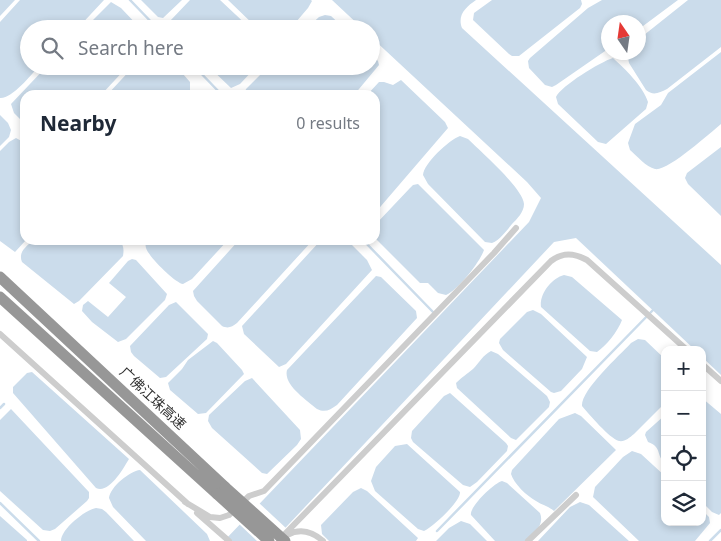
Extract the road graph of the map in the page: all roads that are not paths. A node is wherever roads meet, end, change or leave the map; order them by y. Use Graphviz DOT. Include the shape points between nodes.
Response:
graph roads {
  1 [pos="516,228"];
  2 [pos="0,277"];
  3 [pos="0,297"];
  4 [pos="0,334"];
  5 [pos="682,346"];
  6 [pos="706,368"];
  7 [pos="721,381"];
  8 [pos="221,490"];
  9 [pos="576,494"];
  10 [pos="185,502"];
  11 [pos="282,540"];
  12 [pos="229,541"];
  13 [pos="269,541"];
  14 [pos="323,541"];
  15 [pos="528,541"];
  1 -- 10 [label="street" via="264,491 249,496 229,515 220,518"];
  2 -- 8 [label="highway, 广佛江珠高速"];
  3 -- 8 [label="highway, 广佛江珠高速"];
  4 -- 10 [label="street"];
  5 -- 11 [label="street" via="587,260 568,254 555,258"];
  6 -- 7 [label="street"];
  8 -- 11 [label="highway, 广佛江珠高速, bridge"];
  8 -- 13 [label="highway, 广佛江珠高速, bridge"];
  9 -- 15 [label="street"];
  10 -- 12 [label="street"];
  11 -- 14 [label="street" via="290,533 301,531 313,533"];
}
